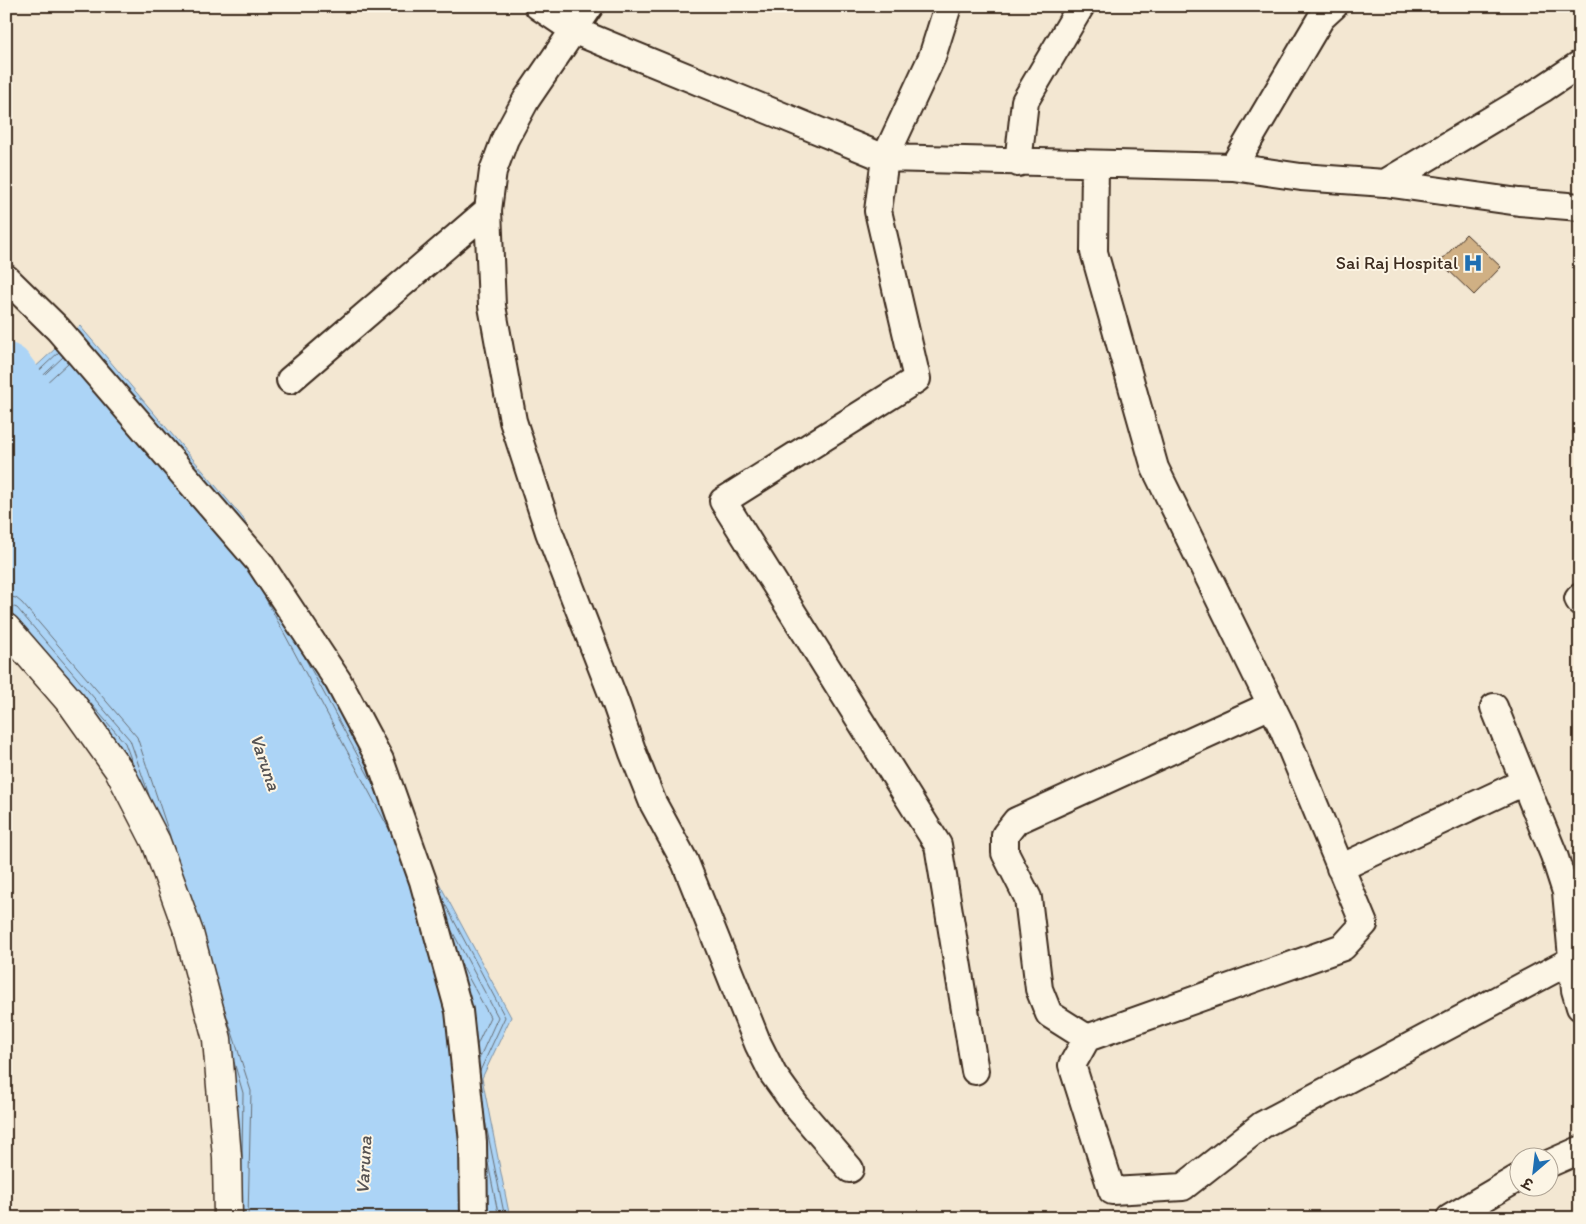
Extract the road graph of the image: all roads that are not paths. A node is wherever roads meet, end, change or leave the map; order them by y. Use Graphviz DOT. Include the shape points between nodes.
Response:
graph roads {
  1 [pos="538,6"];
  2 [pos="590,6"];
  3 [pos="948,6"];
  4 [pos="1081,6"];
  5 [pos="1334,6"];
  6 [pos="575,31"];
  7 [pos="1580,64"];
  8 [pos="885,158"];
  9 [pos="1018,163"];
  10 [pos="1095,164"];
  11 [pos="1233,167"];
  12 [pos="1385,183"];
  13 [pos="1580,207"];
  14 [pos="488,210"];
  15 [pos="6,278"];
  16 [pos="290,380"];
  17 [pos="1580,597"];
  18 [pos="1580,602"];
  19 [pos="6,628"];
  20 [pos="1272,705"];
  21 [pos="1494,707"];
  22 [pos="1524,782"];
  23 [pos="1340,868"];
  24 [pos="1570,869"];
  25 [pos="1576,959"];
  26 [pos="1580,1007"];
  27 [pos="1087,1038"];
  28 [pos="975,1071"];
  29 [pos="1580,1150"];
  30 [pos="1558,1160"];
  31 [pos="850,1169"];
  32 [pos="1508,1184"];
  33 [pos="228,1218"];
  34 [pos="474,1218"];
  35 [pos="1450,1218"];
  1 -- 6 [label="street"];
  2 -- 6 [label="street"];
  3 -- 8 [label="street" via="932,57"];
  4 -- 9 [label="street" via="1024,101"];
  5 -- 11 [label="street" via="1321,18"];
  6 -- 8 [label="street"];
  6 -- 14 [label="street" via="526,100 505,139 493,171"];
  7 -- 12 [label="street"];
  8 -- 9 [label="street"];
  8 -- 28 [label="street" via="878,211 918,379 724,501 938,845"];
  9 -- 10 [label="street"];
  10 -- 11 [label="street"];
  10 -- 20 [label="street" via="1094,252 1155,468"];
  11 -- 12 [label="street" via="1301,177"];
  12 -- 13 [label="street"];
  14 -- 16 [label="street"];
  14 -- 31 [label="street" via="492,306 513,421 550,532 633,753 653,803 684,862 772,1074"];
  15 -- 34 [label="street" via="58,329 259,562 338,681 380,760 424,881 458,1010 473,1142"];
  17 -- 18 [label="street"];
  19 -- 33 [label="street" via="72,704 119,770 156,842 189,933 217,1039 228,1156"];
  20 -- 23 [label="street"];
  20 -- 27 [label="street" via="1016,821 1006,835 1004,853 1028,898 1039,989 1049,1014"];
  21 -- 22 [label="street"];
  22 -- 23 [label="street"];
  22 -- 24 [label="street"];
  23 -- 27 [label="street" via="1364,924 1343,947"];
  24 -- 25 [label="street" via="1566,892"];
  25 -- 26 [label="street" via="1574,990"];
  25 -- 27 [label="street" via="1262,1125 1183,1187 1112,1191 1072,1064"];
  29 -- 30 [label="street"];
  32 -- 35 [label="street"];
}
